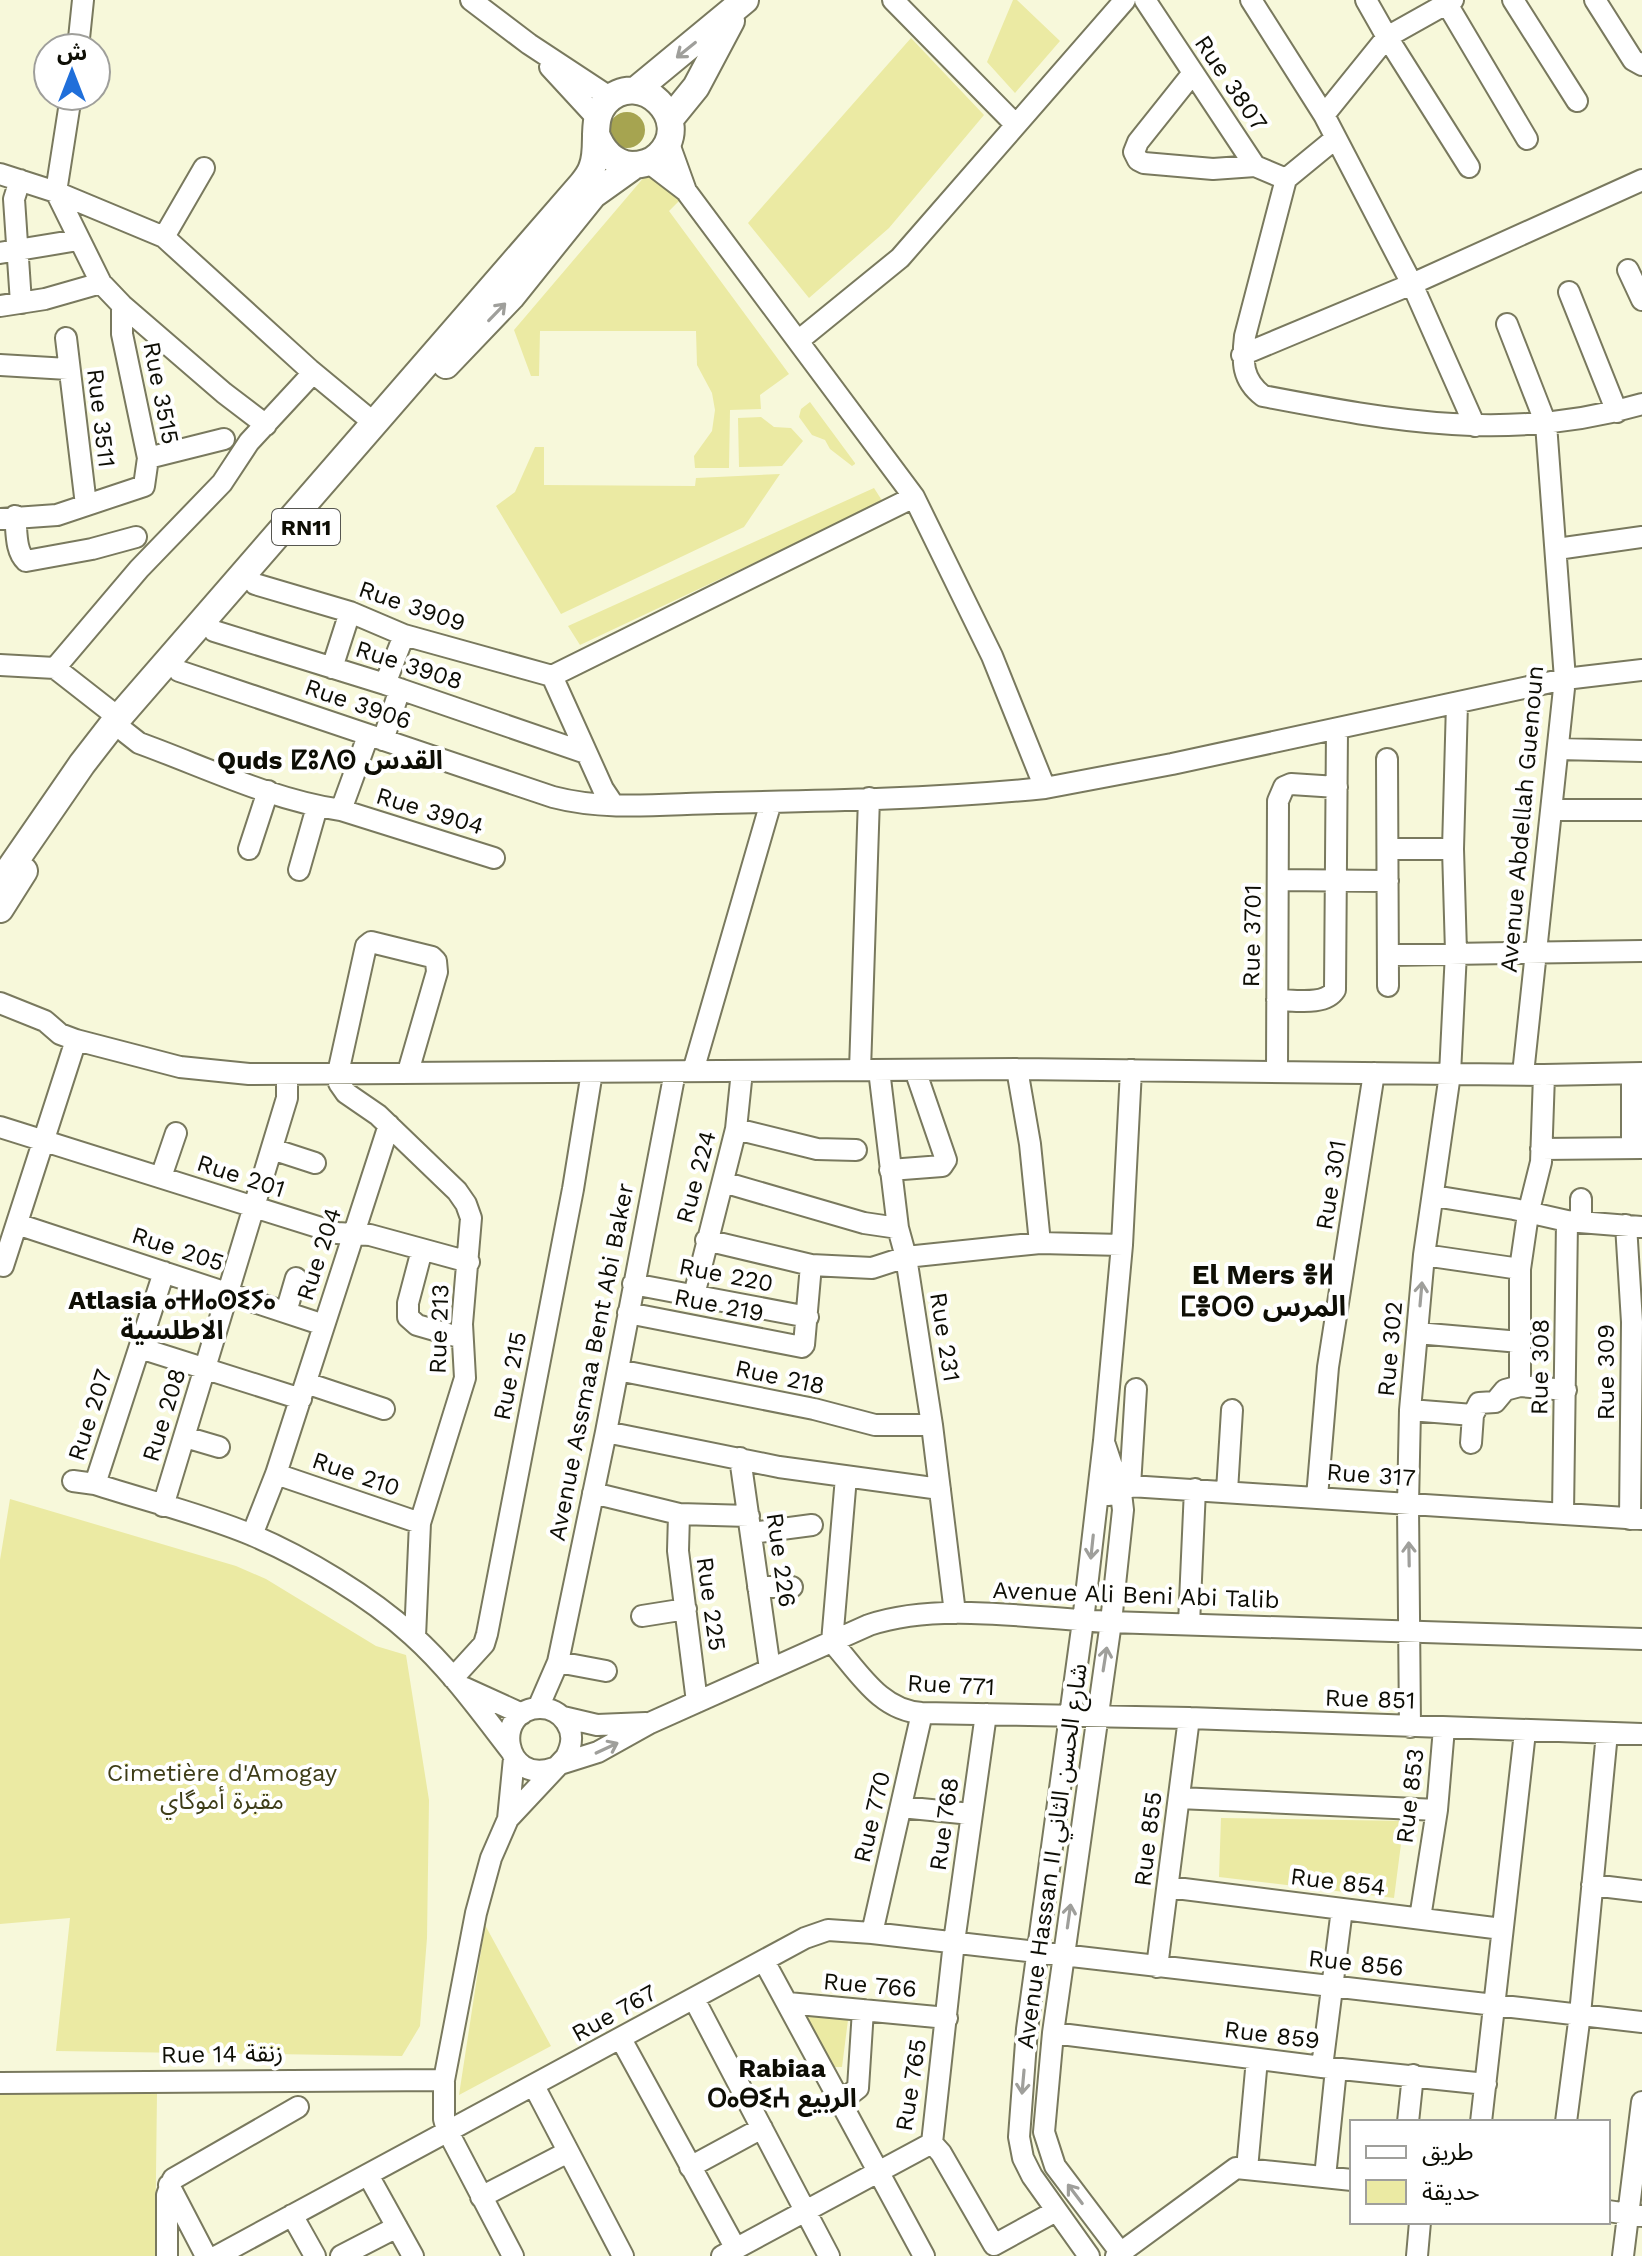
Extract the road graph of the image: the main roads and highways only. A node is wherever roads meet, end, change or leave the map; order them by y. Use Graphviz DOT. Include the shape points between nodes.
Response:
graph roads {
  1 [pos="741,5"];
  2 [pos="625,93"];
  3 [pos="597,126"];
  4 [pos="669,130"];
  5 [pos="641,164"];
  6 [pos="122,725"];
  7 [pos="0,883"];
  8 [pos="0,909"];
  1 -- 2 [label="main road, RN11, one-way"];
  1 -- 4 [label="main road, RN11"];
  2 -- 3 [label="main road, RN11" via="603,105"];
  2 -- 4 [label="main road" via="657,99 665,108"];
  3 -- 5 [label="main road" via="601,146 610,157"];
  3 -- 6 [label="main road, RN11" via="592,169 582,184"];
  4 -- 5 [label="main road, RN11" via="658,156"];
  6 -- 5 [label="main road, RN11, one-way" via="179,671 446,364 511,297 593,195"];
  6 -- 7 [label="main road, RN11" via="82,764"];
  6 -- 8 [label="main road, RN11"];
}
